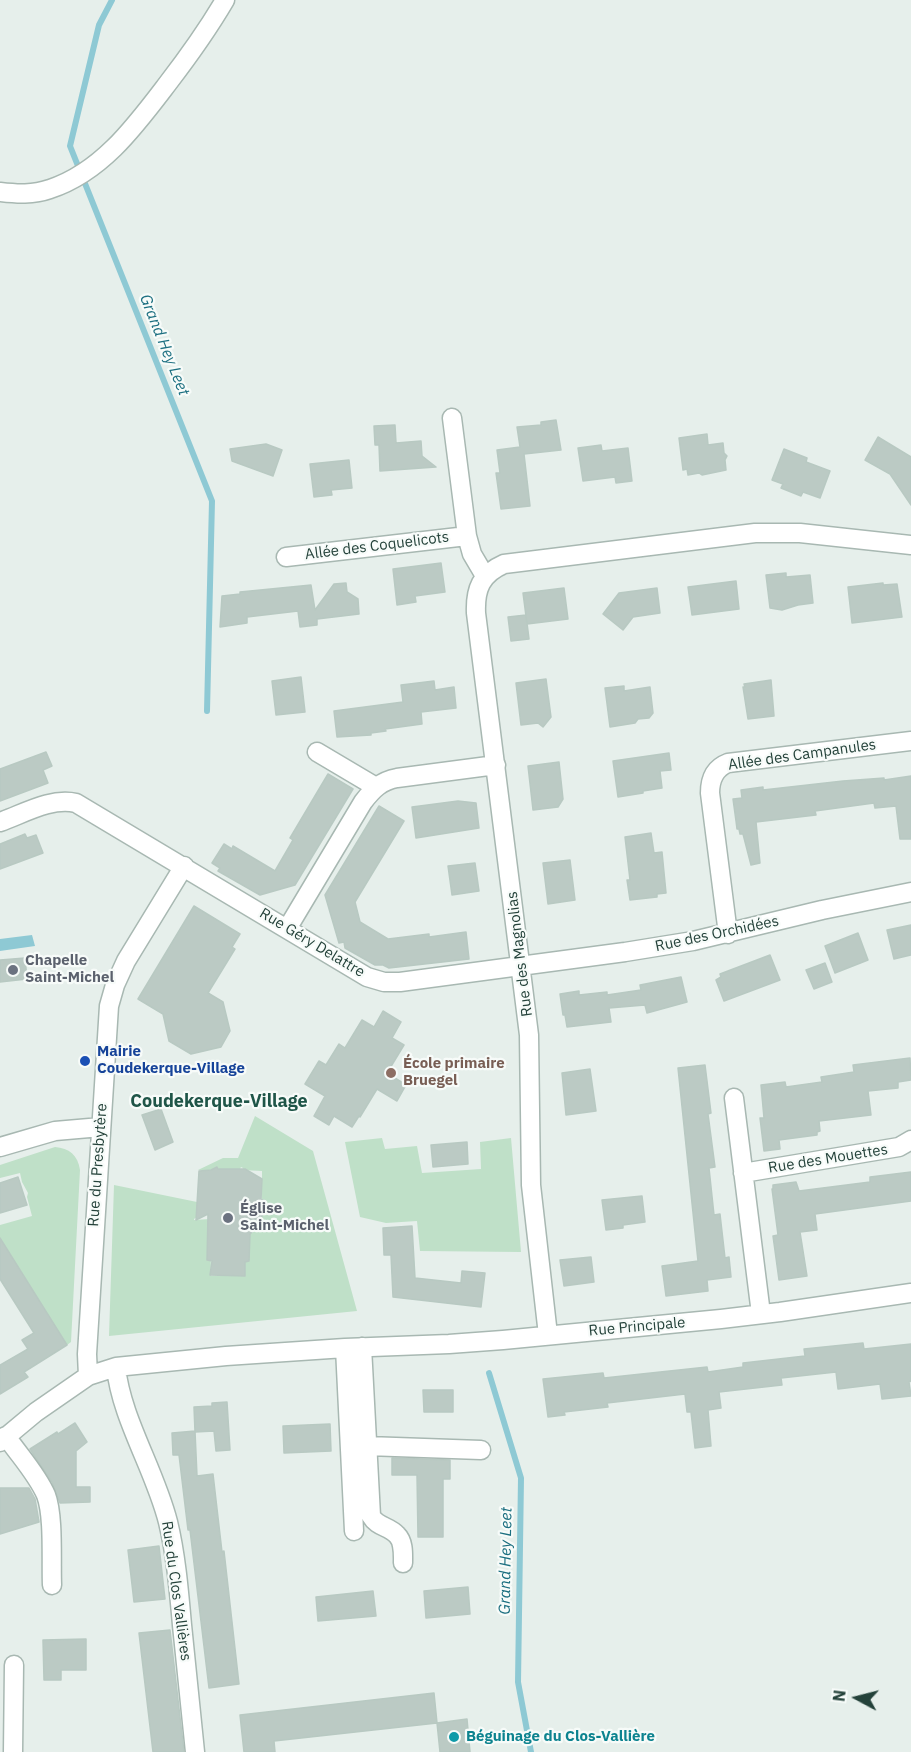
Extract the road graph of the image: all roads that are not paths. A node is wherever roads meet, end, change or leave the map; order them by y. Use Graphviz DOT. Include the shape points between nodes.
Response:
graph roads {
  1 [pos="225,0"];
  2 [pos="0,192"];
  3 [pos="452,418"];
  4 [pos="467,536"];
  5 [pos="911,545"];
  6 [pos="286,557"];
  7 [pos="485,576"];
  8 [pos="911,741"];
  9 [pos="317,752"];
  10 [pos="496,765"];
  11 [pos="376,787"];
  12 [pos="0,822"];
  13 [pos="184,866"];
  14 [pos="911,892"];
  15 [pos="287,929"];
  16 [pos="728,934"];
  17 [pos="522,966"];
  18 [pos="734,1098"];
  19 [pos="100,1127"];
  20 [pos="911,1140"];
  21 [pos="0,1147"];
  22 [pos="743,1173"];
  23 [pos="911,1293"];
  24 [pos="761,1314"];
  25 [pos="548,1335"];
  26 [pos="353,1347"];
  27 [pos="116,1367"];
  28 [pos="88,1376"];
  29 [pos="3,1439"];
  30 [pos="367,1446"];
  31 [pos="481,1450"];
  32 [pos="354,1531"];
  33 [pos="403,1563"];
  34 [pos="52,1585"];
  35 [pos="14,1665"];
  36 [pos="13,1752"];
  37 [pos="195,1752"];
  1 -- 2 [label="street" via="153,102 94,166 42,192"];
  3 -- 4 [label="street"];
  4 -- 6 [label="street, Allée des Coquelicots"];
  4 -- 7 [label="street"];
  5 -- 7 [label="street" via="800,533 741,534 504,564"];
  7 -- 10 [label="street, Rue des Magnolias" via="476,614"];
  8 -- 16 [label="street, Allée des Campanules" via="728,762 718,768 711,779 710,793"];
  9 -- 11 [label="street"];
  10 -- 11 [label="street" via="398,778"];
  10 -- 17 [label="street, Rue des Magnolias"];
  11 -- 15 [label="street" via="363,802"];
  12 -- 13 [label="street, Rue Géry Delattre" via="54,802 68,801"];
  13 -- 15 [label="street, Rue Géry Delattre"];
  13 -- 19 [label="street, Rue du Presbytère" via="126,961 111,999"];
  14 -- 16 [label="street, Rue des Orchidées"];
  15 -- 17 [label="street, Rue Géry Delattre" via="367,977 384,982"];
  16 -- 17 [label="street, Rue des Orchidées"];
  17 -- 25 [label="street, Rue des Magnolias" via="530,1050 531,1185"];
  18 -- 22 [label="street"];
  19 -- 21 [label="street" via="55,1131"];
  19 -- 28 [label="street, Rue du Presbytère"];
  20 -- 22 [label="street, Rue des Mouettes" via="898,1147"];
  22 -- 24 [label="street"];
  23 -- 24 [label="street, Rue Principale"];
  24 -- 25 [label="street, Rue Principale"];
  25 -- 26 [label="street, Rue Principale"];
  26 -- 27 [label="street, Rue Principale"];
  26 -- 30 [label="street"];
  26 -- 32 [label="street"];
  27 -- 28 [label="street, Rue Principale"];
  27 -- 37 [label="street, Rue du Clos Vallières" via="123,1400 157,1486 171,1536"];
  28 -- 29 [label="street, Rue Principale"];
  29 -- 34 [label="street" via="42,1488 49,1506"];
  30 -- 31 [label="street"];
  30 -- 33 [label="street" via="371,1516 397,1534"];
  35 -- 36 [label="street"];
}
